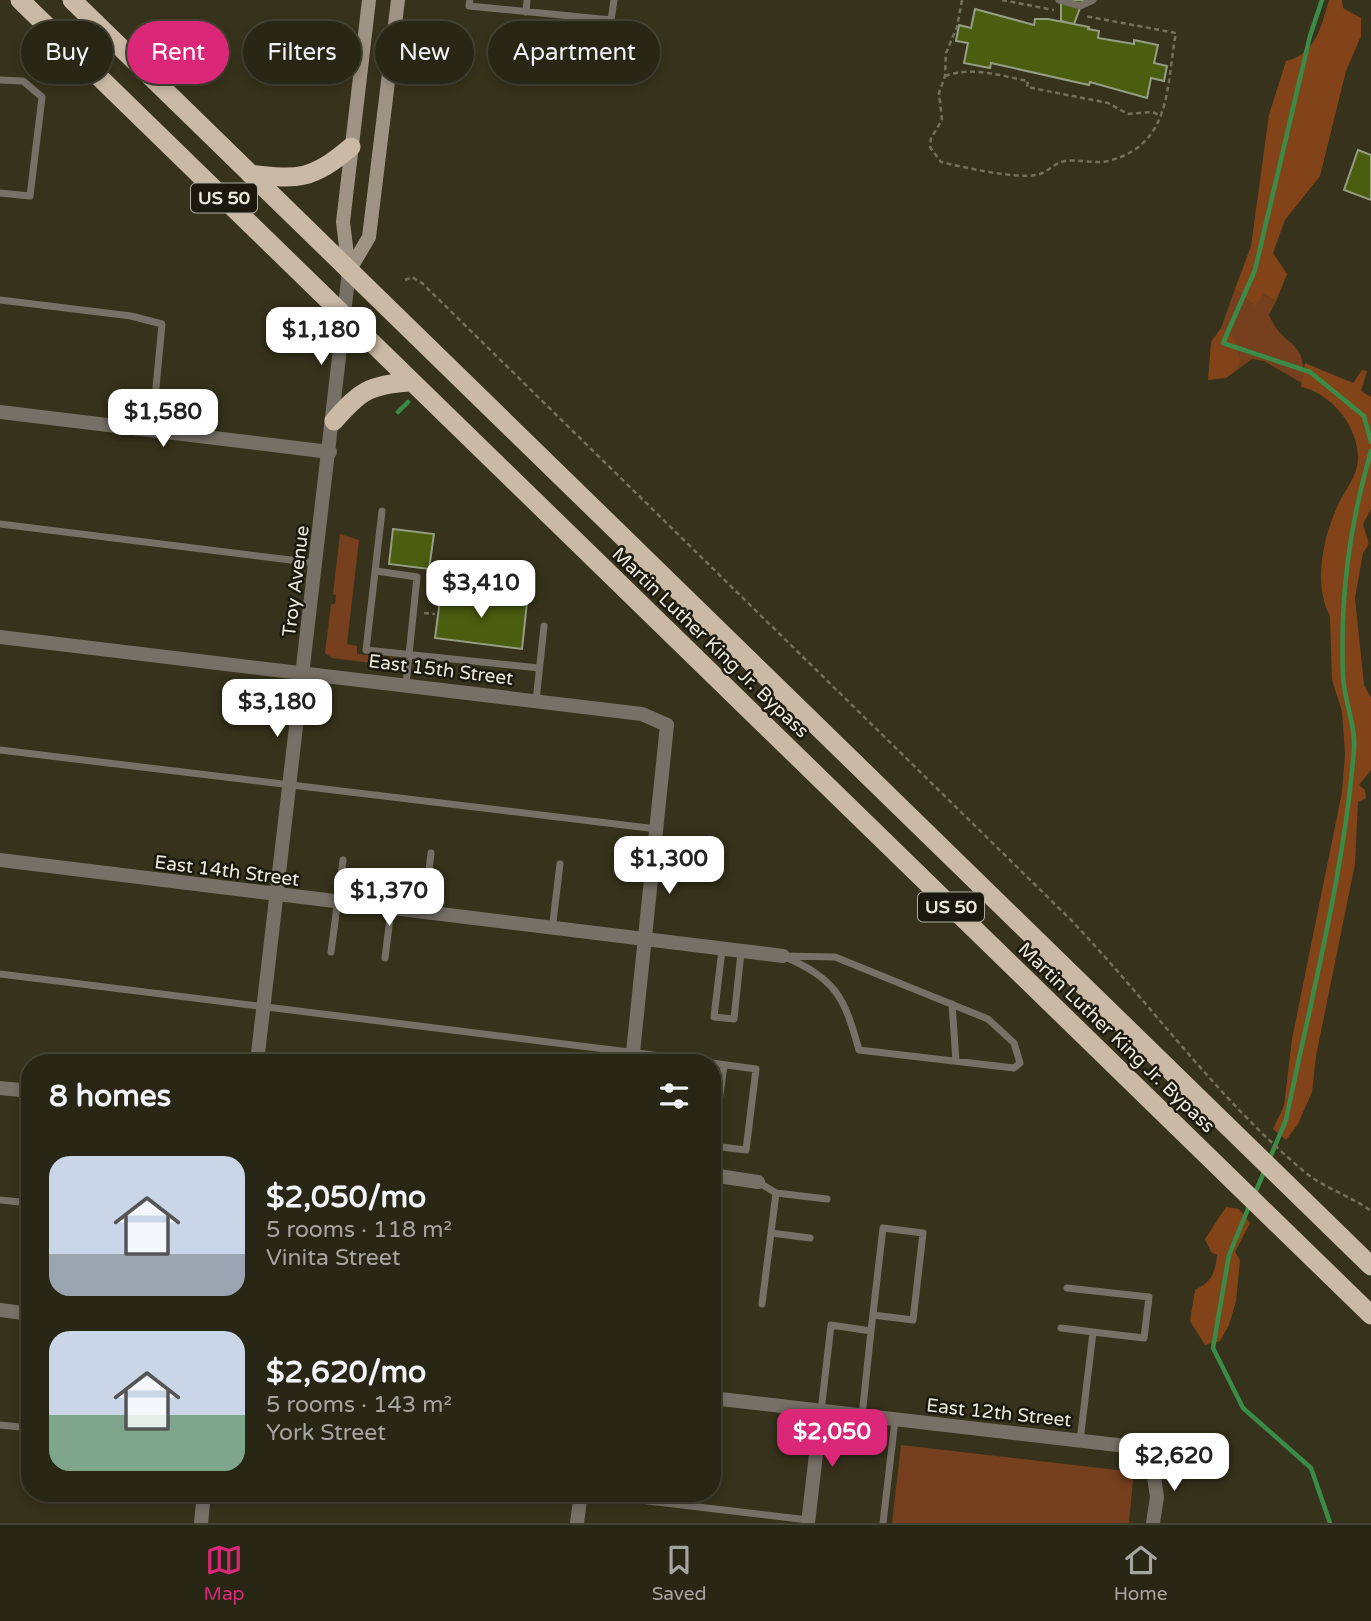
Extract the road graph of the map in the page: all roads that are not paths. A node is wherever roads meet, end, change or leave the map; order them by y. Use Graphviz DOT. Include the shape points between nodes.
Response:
graph roads {
  1 [pos="20,0"];
  2 [pos="72,0"];
  3 [pos="369,0"];
  4 [pos="398,0"];
  5 [pos="470,0"];
  6 [pos="527,0"];
  7 [pos="614,0"];
  8 [pos="1059,0"];
  9 [pos="1093,0"];
  10 [pos="526,12"];
  11 [pos="0,80"];
  12 [pos="351,147"];
  13 [pos="250,174"];
  14 [pos="0,193"];
  15 [pos="349,271"];
  16 [pos="0,300"];
  17 [pos="344,317"];
  18 [pos="409,382"];
  19 [pos="0,412"];
  20 [pos="334,421"];
  21 [pos="152,430"];
  22 [pos="330,452"];
  23 [pos="382,511"];
  24 [pos="0,524"];
  25 [pos="317,564"];
  26 [pos="376,571"];
  27 [pos="544,626"];
  28 [pos="0,636"];
  29 [pos="409,655"];
  30 [pos="539,668"];
  31 [pos="302,671"];
  32 [pos="406,684"];
  33 [pos="536,701"];
  34 [pos="0,750"];
  35 [pos="289,784"];
  36 [pos="657,829"];
  37 [pos="431,853"];
  38 [pos="0,860"];
  39 [pos="342,860"];
  40 [pos="560,864"];
  41 [pos="276,896"];
  42 [pos="337,904"];
  43 [pos="391,911"];
  44 [pos="424,914"];
  45 [pos="552,930"];
  46 [pos="647,942"];
  47 [pos="722,950"];
  48 [pos="331,951"];
  49 [pos="741,952"];
  50 [pos="783,956"];
  51 [pos="385,958"];
  52 [pos="0,974"];
  53 [pos="952,1004"];
  54 [pos="264,1006"];
  55 [pos="258,1054"];
  56 [pos="618,1054"];
  57 [pos="633,1054"];
  58 [pos="957,1061"];
  59 [pos="721,1064"];
  60 [pos="724,1065"];
  61 [pos="721,1087"];
  62 [pos="0,1088"];
  63 [pos="21,1090"];
  64 [pos="721,1147"];
  65 [pos="721,1176"];
  66 [pos="758,1182"];
  67 [pos="776,1193"];
  68 [pos="0,1199"];
  69 [pos="827,1199"];
  70 [pos="21,1202"];
  71 [pos="771,1233"];
  72 [pos="810,1238"];
  73 [pos="1371,1266"];
  74 [pos="1068,1288"];
  75 [pos="762,1304"];
  76 [pos="0,1310"];
  77 [pos="21,1313"];
  78 [pos="873,1315"];
  79 [pos="1371,1315"];
  80 [pos="1061,1328"];
  81 [pos="871,1331"];
  82 [pos="1093,1332"];
  83 [pos="721,1399"];
  84 [pos="821,1411"];
  85 [pos="862,1416"];
  86 [pos="895,1420"];
  87 [pos="0,1425"];
  88 [pos="21,1427"];
  89 [pos="1080,1441"];
  90 [pos="203,1502"];
  91 [pos="579,1502"];
  92 [pos="653,1502"];
  93 [pos="808,1521"];
  94 [pos="201,1523"];
  95 [pos="577,1523"];
  96 [pos="883,1523"];
  97 [pos="1153,1523"];
  1 -- 17 [label="highway, Martin Luther King Jr. Bypass / US 50"];
  2 -- 13 [label="highway, Martin Luther King Jr. Bypass / US 50"];
  3 -- 12 [label="main road, Troy Avenue"];
  4 -- 15 [label="main road, Troy Avenue" via="369,237"];
  5 -- 10 [label="lane" via="469,6"];
  6 -- 10 [label="lane"];
  7 -- 10 [label="lane" via="611,20"];
  8 -- 9 [label="lane" via="1080,6"];
  11 -- 14 [label="lane" via="23,81 42,97 30,196"];
  12 -- 13 [label="highway" via="311,175 293,179"];
  12 -- 15 [label="main road, Troy Avenue" via="342,222"];
  13 -- 15 [label="highway, Martin Luther King Jr. Bypass / US 50"];
  15 -- 17 [label="street, Troy Avenue"];
  15 -- 73 [label="highway, Martin Luther King Jr. Bypass / US 50"];
  16 -- 21 [label="lane" via="162,324"];
  17 -- 18 [label="highway, Martin Luther King Jr. Bypass / US 50"];
  17 -- 20 [label="street, Troy Avenue"];
  18 -- 20 [label="highway" via="373,386 357,395"];
  18 -- 79 [label="highway, Martin Luther King Jr. Bypass / US 50"];
  19 -- 21 [label="street"];
  20 -- 22 [label="street, Troy Avenue"];
  21 -- 22 [label="street"];
  22 -- 25 [label="street, Troy Avenue"];
  23 -- 26 [label="lane"];
  24 -- 25 [label="lane"];
  25 -- 31 [label="street, Troy Avenue"];
  26 -- 29 [label="lane" via="417,577"];
  26 -- 29 [label="lane" via="366,650"];
  27 -- 30 [label="lane"];
  28 -- 31 [label="street, East 15th Street"];
  29 -- 30 [label="lane"];
  29 -- 32 [label="lane"];
  30 -- 33 [label="lane"];
  31 -- 32 [label="street, East 15th Street"];
  31 -- 35 [label="street, Troy Avenue"];
  32 -- 33 [label="street, East 15th Street"];
  33 -- 36 [label="street, East 15th Street" via="642,714 667,725"];
  34 -- 35 [label="lane"];
  35 -- 36 [label="lane"];
  35 -- 41 [label="street, Troy Avenue"];
  36 -- 46 [label="street"];
  37 -- 44 [label="lane"];
  38 -- 41 [label="street, East 14th Street"];
  39 -- 42 [label="lane"];
  40 -- 45 [label="lane"];
  41 -- 42 [label="street, East 14th Street"];
  41 -- 54 [label="street, Troy Avenue"];
  42 -- 43 [label="street, East 14th Street"];
  42 -- 48 [label="lane"];
  43 -- 44 [label="street, East 14th Street"];
  43 -- 51 [label="lane"];
  44 -- 45 [label="street, East 14th Street"];
  45 -- 46 [label="street, East 14th Street"];
  46 -- 47 [label="street, East 14th Street"];
  46 -- 57 [label="street"];
  47 -- 49 [label="street, East 14th Street"];
  47 -- 49 [label="lane" via="714,1017 734,1019"];
  49 -- 50 [label="street, East 14th Street"];
  50 -- 53 [label="lane" via="835,957"];
  50 -- 58 [label="lane" via="834,986 859,1050"];
  52 -- 54 [label="lane"];
  53 -- 58 [label="lane"];
  53 -- 58 [label="lane" via="988,1019 1014,1043 1021,1058 1014,1068"];
  54 -- 55 [label="street, Troy Avenue"];
  54 -- 56 [label="lane"];
  59 -- 60 [label="lane"];
  60 -- 61 [label="lane"];
  60 -- 64 [label="lane" via="756,1069 746,1150"];
  62 -- 63 [label="street"];
  65 -- 66 [label="street"];
  66 -- 67 [label="lane"];
  67 -- 69 [label="lane"];
  67 -- 71 [label="lane"];
  68 -- 70 [label="lane"];
  71 -- 72 [label="lane"];
  71 -- 75 [label="lane"];
  74 -- 82 [label="lane" via="1149,1297 1144,1338"];
  76 -- 77 [label="street"];
  78 -- 78 [label="lane" via="883,1228 923,1233 913,1320"];
  78 -- 81 [label="lane"];
  80 -- 82 [label="lane"];
  81 -- 84 [label="lane" via="831,1325"];
  81 -- 85 [label="lane"];
  82 -- 89 [label="lane"];
  83 -- 84 [label="street, East 12th Street"];
  84 -- 85 [label="street, East 12th Street"];
  84 -- 93 [label="street"];
  85 -- 86 [label="street, East 12th Street"];
  86 -- 89 [label="street, East 12th Street"];
  86 -- 96 [label="lane"];
  87 -- 88 [label="lane"];
  89 -- 97 [label="street, East 12th Street" via="1126,1446 1152,1464 1157,1496"];
  90 -- 94 [label="street"];
  91 -- 95 [label="street"];
  92 -- 93 [label="lane"];
}
